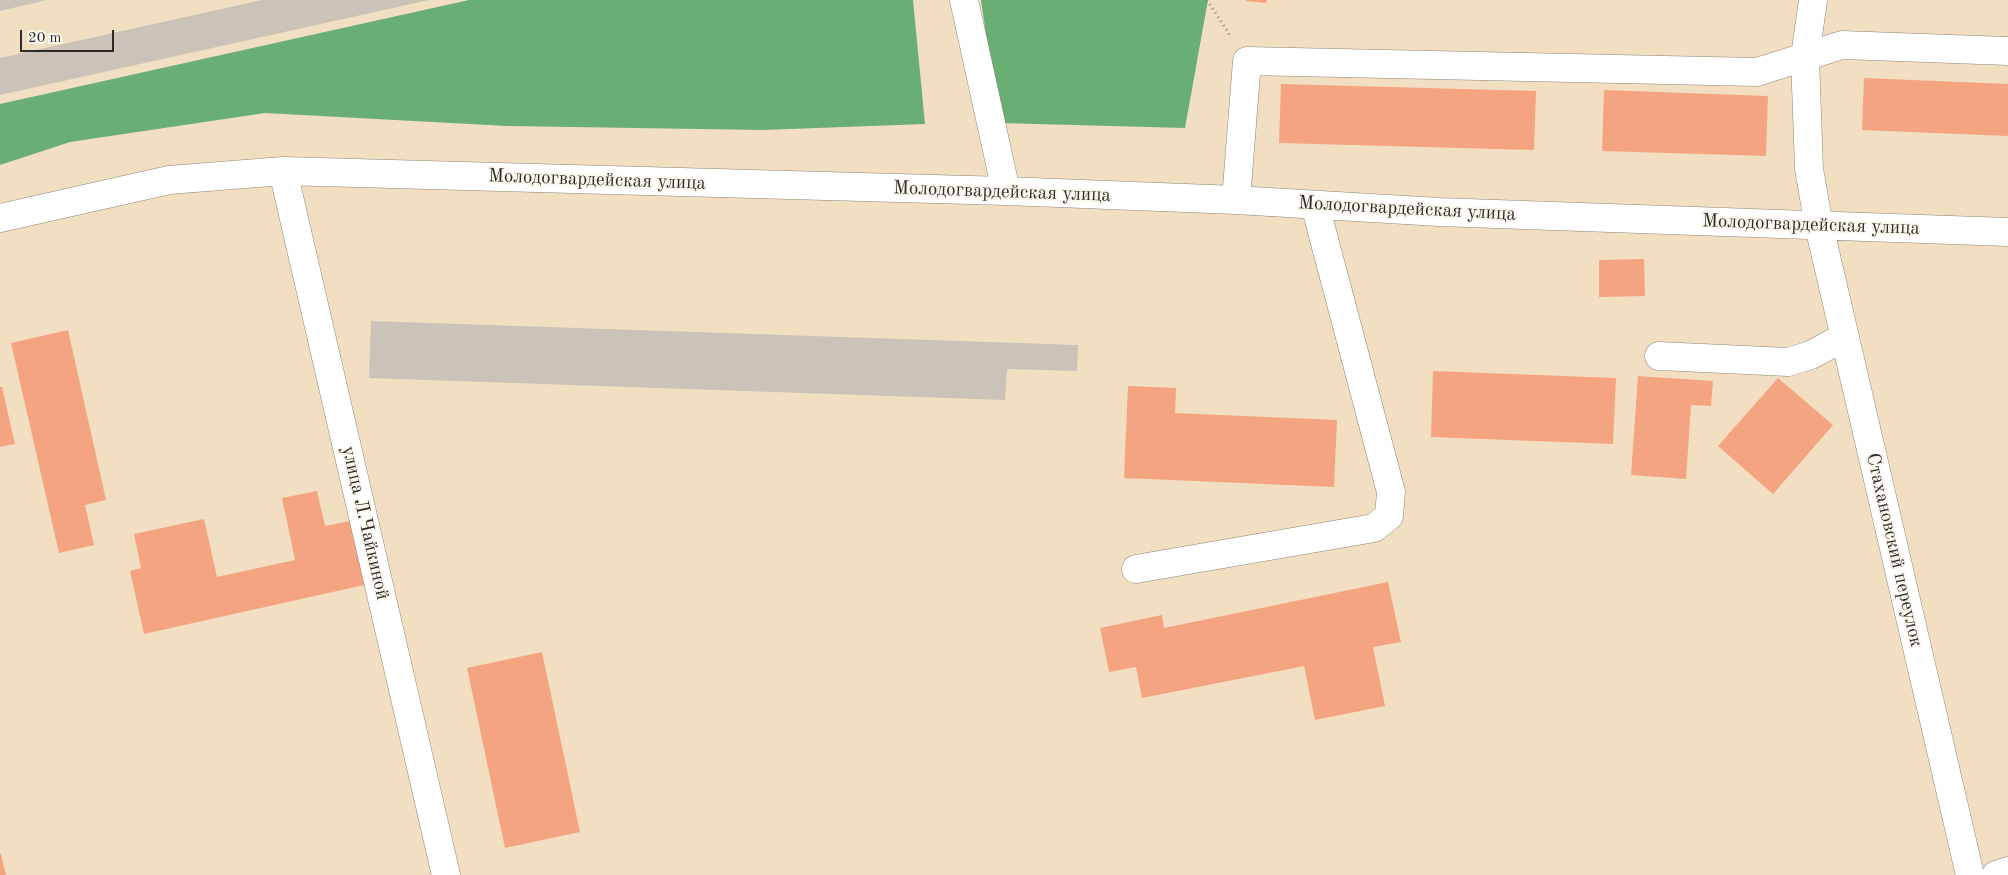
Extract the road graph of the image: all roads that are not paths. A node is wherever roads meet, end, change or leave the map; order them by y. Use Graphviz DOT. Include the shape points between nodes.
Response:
graph roads {
  1 [pos="964,0"];
  2 [pos="1813,0"];
  3 [pos="2008,50"];
  4 [pos="1805,57"];
  5 [pos="283,171"];
  6 [pos="1006,191"];
  7 [pos="1236,200"];
  8 [pos="1315,205"];
  9 [pos="0,218"];
  10 [pos="1819,226"];
  11 [pos="2008,232"];
  12 [pos="1844,337"];
  13 [pos="1659,356"];
  14 [pos="1136,569"];
  15 [pos="2008,871"];
  16 [pos="446,875"];
  17 [pos="1970,875"];
  18 [pos="1996,875"];
  1 -- 6 [label="street"];
  2 -- 4 [label="street, Стахановский переулок"];
  3 -- 4 [label="street" via="1842,45"];
  4 -- 7 [label="street" via="1757,72 1247,62"];
  4 -- 10 [label="street, Стахановский переулок" via="1809,169"];
  5 -- 6 [label="street, Молодогвардейская улица"];
  5 -- 9 [label="street, Молодогвардейская улица" via="168,180"];
  5 -- 16 [label="street, улица Л.Чайкиной"];
  6 -- 7 [label="street, Молодогвардейская улица"];
  7 -- 8 [label="street, Молодогвардейская улица"];
  8 -- 10 [label="street, Молодогвардейская улица"];
  8 -- 14 [label="street" via="1391,492 1389,516 1374,528"];
  10 -- 11 [label="street, Молодогвардейская улица"];
  10 -- 12 [label="street, Стахановский переулок"];
  12 -- 13 [label="street" via="1811,355 1788,362"];
  12 -- 17 [label="street, Стахановский переулок"];
  15 -- 18 [label="street"];
}
